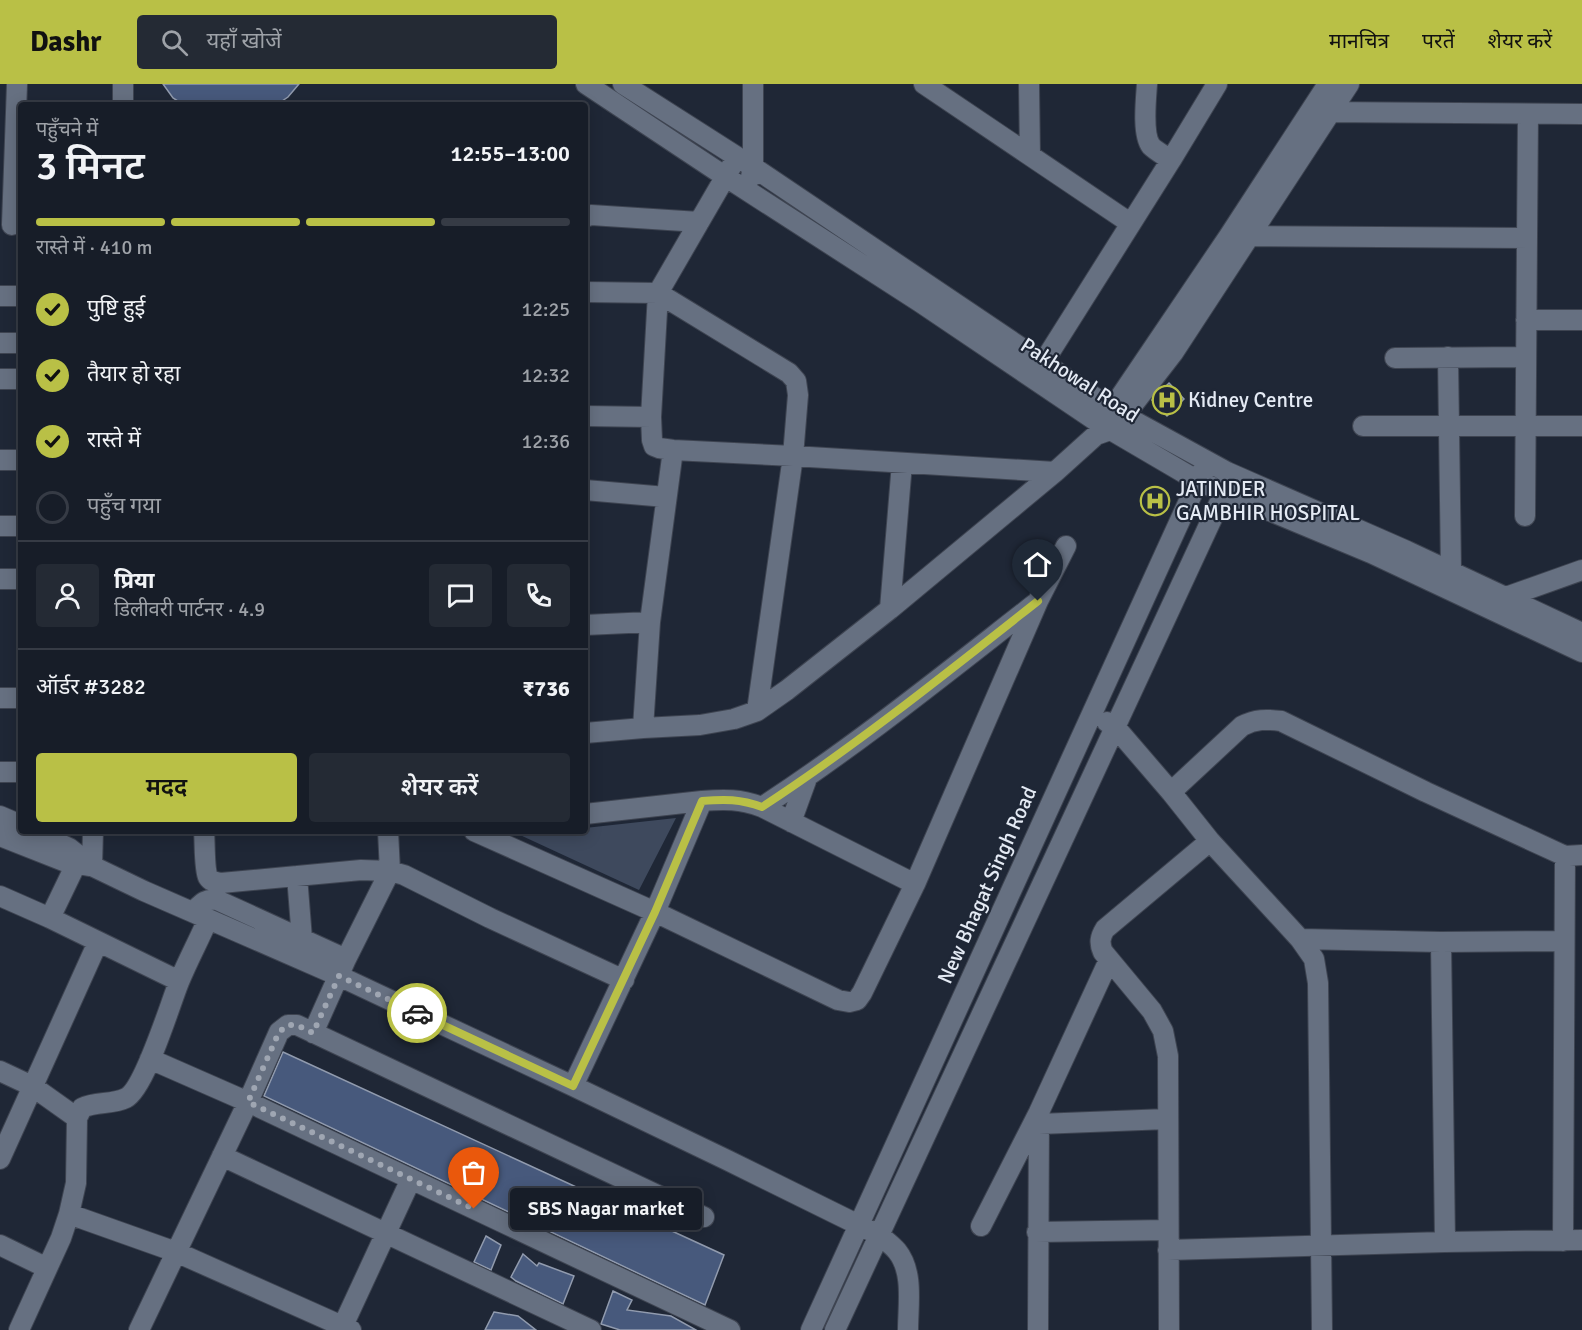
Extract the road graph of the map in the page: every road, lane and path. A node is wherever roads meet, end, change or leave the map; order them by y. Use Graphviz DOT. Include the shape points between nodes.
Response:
graph roads {
  1 [pos="17,84"];
  2 [pos="123,84"];
  3 [pos="586,84"];
  4 [pos="623,84"];
  5 [pos="753,84"];
  6 [pos="924,84"];
  7 [pos="1029,84"];
  8 [pos="1147,84"];
  9 [pos="1217,84"];
  10 [pos="1328,84"];
  11 [pos="1349,84"];
  12 [pos="123,102"];
  13 [pos="1309,112"];
  14 [pos="1331,112"];
  15 [pos="1528,114"];
  16 [pos="1582,114"];
  17 [pos="1030,156"];
  18 [pos="1171,160"];
  19 [pos="745,162"];
  20 [pos="726,177"];
  21 [pos="749,192"];
  22 [pos="588,216"];
  23 [pos="699,222"];
  24 [pos="1130,223"];
  25 [pos="11,225"];
  26 [pos="1229,236"];
  27 [pos="1250,236"];
  28 [pos="1527,238"];
  29 [pos="588,292"];
  30 [pos="658,292"];
  31 [pos="0,296"];
  32 [pos="18,296"];
  33 [pos="1526,320"];
  34 [pos="1582,320"];
  35 [pos="0,344"];
  36 [pos="18,344"];
  37 [pos="1448,357"];
  38 [pos="1526,357"];
  39 [pos="1395,358"];
  40 [pos="1043,363"];
  41 [pos="0,379"];
  42 [pos="18,379"];
  43 [pos="1119,412"];
  44 [pos="588,416"];
  45 [pos="651,417"];
  46 [pos="1363,426"];
  47 [pos="1582,426"];
  48 [pos="1449,427"];
  49 [pos="1525,427"];
  50 [pos="1101,429"];
  51 [pos="673,450"];
  52 [pos="793,456"];
  53 [pos="0,460"];
  54 [pos="18,460"];
  55 [pos="1207,461"];
  56 [pos="902,463"];
  57 [pos="1055,472"];
  58 [pos="1233,475"];
  59 [pos="1198,481"];
  60 [pos="588,490"];
  61 [pos="1224,492"];
  62 [pos="666,497"];
  63 [pos="1525,516"];
  64 [pos="0,526"];
  65 [pos="18,526"];
  66 [pos="1065,546"];
  67 [pos="1582,570"];
  68 [pos="1450,571"];
  69 [pos="0,579"];
  70 [pos="18,579"];
  71 [pos="1506,597"];
  72 [pos="1038,601"];
  73 [pos="890,609"];
  74 [pos="650,622"];
  75 [pos="588,625"];
  76 [pos="1582,633"];
  77 [pos="1582,652"];
  78 [pos="0,698"];
  79 [pos="18,698"];
  80 [pos="757,711"];
  81 [pos="1093,712"];
  82 [pos="643,728"];
  83 [pos="1116,728"];
  84 [pos="588,733"];
  85 [pos="0,772"];
  86 [pos="18,772"];
  87 [pos="807,778"];
  88 [pos="1171,792"];
  89 [pos="702,801"];
  90 [pos="762,807"];
  91 [pos="588,814"];
  92 [pos="0,816"];
  93 [pos="791,822"];
  94 [pos="18,824"];
  95 [pos="39,834"];
  96 [pos="92,834"];
  97 [pos="204,834"];
  98 [pos="388,834"];
  99 [pos="481,834"];
  100 [pos="0,836"];
  101 [pos="1210,841"];
  102 [pos="1573,855"];
  103 [pos="84,865"];
  104 [pos="390,871"];
  105 [pos="297,876"];
  106 [pos="915,884"];
  107 [pos="0,896"];
  108 [pos="655,912"];
  109 [pos="201,916"];
  110 [pos="50,918"];
  111 [pos="302,939"];
  112 [pos="1300,939"];
  113 [pos="1564,940"];
  114 [pos="98,942"];
  115 [pos="1441,942"];
  116 [pos="1109,960"];
  117 [pos="343,968"];
  118 [pos="624,980"];
  119 [pos="179,981"];
  120 [pos="313,1033"];
  121 [pos="150,1059"];
  122 [pos="0,1071"];
  123 [pos="32,1086"];
  124 [pos="573,1086"];
  125 [pos="248,1102"];
  126 [pos="77,1118"];
  127 [pos="1039,1118"];
  128 [pos="1167,1119"];
  129 [pos="222,1156"];
  130 [pos="0,1159"];
  131 [pos="411,1179"];
  132 [pos="69,1214"];
  133 [pos="704,1217"];
  134 [pos="859,1225"];
  135 [pos="981,1226"];
  136 [pos="1037,1232"];
  137 [pos="386,1233"];
  138 [pos="879,1235"];
  139 [pos="1168,1240"];
  140 [pos="1573,1241"];
  141 [pos="1445,1242"];
  142 [pos="0,1245"];
  143 [pos="1322,1245"];
  144 [pos="176,1252"];
  145 [pos="46,1268"];
  146 [pos="345,1329"];
  147 [pos="19,1330"];
  148 [pos="140,1330"];
  149 [pos="591,1330"];
  150 [pos="727,1330"];
  151 [pos="811,1330"];
  152 [pos="835,1330"];
  153 [pos="908,1330"];
  154 [pos="1038,1330"];
  155 [pos="1169,1330"];
  156 [pos="1322,1330"];
  1 -- 25 [label="street"];
  2 -- 12 [label="street"];
  3 -- 20 [label="street, Pakhowal Road"];
  4 -- 19 [label="street, Pakhowal Road"];
  5 -- 19 [label="street"];
  6 -- 17 [label="street"];
  7 -- 17 [label="street"];
  8 -- 18 [label="street" via="1149,141"];
  9 -- 18 [label="street"];
  10 -- 13 [label="street"];
  11 -- 14 [label="street"];
  13 -- 14 [label="street"];
  13 -- 26 [label="street"];
  14 -- 15 [label="street"];
  14 -- 27 [label="street"];
  15 -- 16 [label="street"];
  15 -- 28 [label="street"];
  17 -- 24 [label="street"];
  18 -- 24 [label="street"];
  19 -- 20 [label="street"];
  19 -- 21 [label="street"];
  19 -- 40 [label="street, Pakhowal Road"];
  20 -- 21 [label="street, Pakhowal Road"];
  20 -- 23 [label="street"];
  21 -- 50 [label="street, Pakhowal Road" via="920,302"];
  22 -- 23 [label="street"];
  23 -- 30 [label="street"];
  24 -- 40 [label="street"];
  26 -- 27 [label="street"];
  26 -- 43 [label="street"];
  27 -- 28 [label="street"];
  27 -- 43 [label="street" via="1173,353"];
  28 -- 33 [label="street"];
  29 -- 30 [label="street"];
  30 -- 45 [label="street"];
  30 -- 52 [label="street" via="796,381"];
  31 -- 32 [label="street"];
  33 -- 34 [label="street"];
  33 -- 38 [label="street"];
  35 -- 36 [label="street"];
  37 -- 38 [label="street"];
  37 -- 39 [label="street"];
  37 -- 48 [label="street"];
  38 -- 49 [label="street"];
  40 -- 43 [label="street, Pakhowal Road"];
  41 -- 42 [label="street"];
  43 -- 50 [label="street"];
  43 -- 55 [label="street, Pakhowal Road"];
  44 -- 45 [label="street"];
  45 -- 51 [label="street" via="654,446"];
  46 -- 48 [label="street"];
  47 -- 49 [label="street"];
  48 -- 49 [label="street"];
  48 -- 68 [label="street"];
  49 -- 63 [label="street"];
  50 -- 57 [label="street"];
  50 -- 59 [label="street, Pakhowal Road"];
  51 -- 52 [label="street"];
  51 -- 62 [label="street"];
  52 -- 56 [label="street"];
  52 -- 80 [label="street"];
  53 -- 54 [label="street"];
  55 -- 58 [label="street, Pakhowal Road"];
  55 -- 59 [label="street, New Bhagat Singh Road"];
  56 -- 57 [label="street"];
  56 -- 73 [label="street"];
  57 -- 73 [label="street"];
  58 -- 61 [label="street"];
  58 -- 68 [label="street, Pakhowal Road"];
  59 -- 61 [label="street, Pakhowal Road"];
  59 -- 81 [label="street, New Bhagat Singh Road"];
  60 -- 62 [label="street"];
  61 -- 77 [label="street, Pakhowal Road" via="1371,553"];
  61 -- 83 [label="street"];
  62 -- 74 [label="street"];
  64 -- 65 [label="street"];
  66 -- 72 [label="street"];
  67 -- 71 [label="street"];
  68 -- 71 [label="street, Pakhowal Road"];
  69 -- 70 [label="street"];
  71 -- 76 [label="street, Pakhowal Road"];
  72 -- 87 [label="street"];
  72 -- 106 [label="street"];
  73 -- 80 [label="street"];
  74 -- 75 [label="street"];
  74 -- 82 [label="street"];
  78 -- 79 [label="street"];
  80 -- 82 [label="street" via="700,725"];
  81 -- 83 [label="street"];
  81 -- 134 [label="street, New Bhagat Singh Road"];
  82 -- 84 [label="street"];
  83 -- 88 [label="street"];
  83 -- 138 [label="street"];
  85 -- 86 [label="street"];
  87 -- 90 [label="street"];
  87 -- 93 [label="street"];
  88 -- 101 [label="street"];
  88 -- 102 [label="street" via="1242,726 1254,720 1281,721 1426,792"];
  89 -- 90 [label="street" via="745,801"];
  89 -- 91 [label="street"];
  89 -- 108 [label="street"];
  90 -- 93 [label="street"];
  92 -- 94 [label="street"];
  93 -- 106 [label="street"];
  95 -- 103 [label="street" via="69,848"];
  96 -- 103 [label="street"];
  97 -- 105 [label="street" via="208,876 213,882"];
  98 -- 104 [label="street"];
  99 -- 108 [label="street"];
  100 -- 103 [label="street" via="66,862"];
  101 -- 112 [label="street"];
  101 -- 116 [label="street" via="1105,929 1100,945"];
  102 -- 113 [label="street"];
  103 -- 109 [label="street"];
  103 -- 110 [label="street"];
  104 -- 105 [label="street"];
  104 -- 117 [label="street"];
  104 -- 118 [label="street"];
  105 -- 111 [label="street"];
  106 -- 108 [label="street" via="862,993 849,1002"];
  107 -- 110 [label="street"];
  108 -- 118 [label="street"];
  109 -- 111 [label="street" via="202,902 217,900"];
  109 -- 117 [label="street"];
  109 -- 119 [label="street"];
  110 -- 114 [label="street"];
  111 -- 117 [label="street"];
  112 -- 115 [label="street"];
  112 -- 143 [label="street" via="1314,959 1318,983"];
  113 -- 115 [label="street"];
  113 -- 140 [label="street"];
  114 -- 119 [label="street"];
  114 -- 123 [label="street"];
  115 -- 141 [label="street"];
  116 -- 127 [label="street"];
  116 -- 128 [label="street" via="1152,1011 1163,1031 1168,1056"];
  117 -- 120 [label="street"];
  117 -- 124 [label="street"];
  118 -- 124 [label="street"];
  119 -- 121 [label="street"];
  120 -- 125 [label="street" via="297,1025 288,1025 279,1032"];
  120 -- 133 [label="street"];
  121 -- 125 [label="street"];
  121 -- 126 [label="street" via="134,1092 126,1098 89,1104"];
  122 -- 123 [label="street"];
  123 -- 126 [label="street"];
  123 -- 130 [label="street"];
  124 -- 134 [label="street"];
  125 -- 129 [label="street"];
  125 -- 131 [label="street"];
  126 -- 132 [label="street" via="76,1183"];
  127 -- 128 [label="street"];
  127 -- 135 [label="street"];
  127 -- 136 [label="street"];
  128 -- 139 [label="street"];
  129 -- 137 [label="street"];
  129 -- 144 [label="street"];
  131 -- 137 [label="street"];
  131 -- 150 [label="street"];
  132 -- 144 [label="street"];
  132 -- 145 [label="street"];
  134 -- 138 [label="street"];
  134 -- 151 [label="street, New Bhagat Singh Road"];
  136 -- 139 [label="street"];
  136 -- 154 [label="street"];
  137 -- 146 [label="street"];
  137 -- 149 [label="street"];
  138 -- 152 [label="street"];
  138 -- 153 [label="street" via="897,1251 905,1266"];
  139 -- 143 [label="street"];
  139 -- 155 [label="street"];
  140 -- 141 [label="street"];
  141 -- 143 [label="street"];
  142 -- 145 [label="street"];
  143 -- 156 [label="street"];
  144 -- 146 [label="street"];
  144 -- 148 [label="street"];
  145 -- 147 [label="street"];
}
